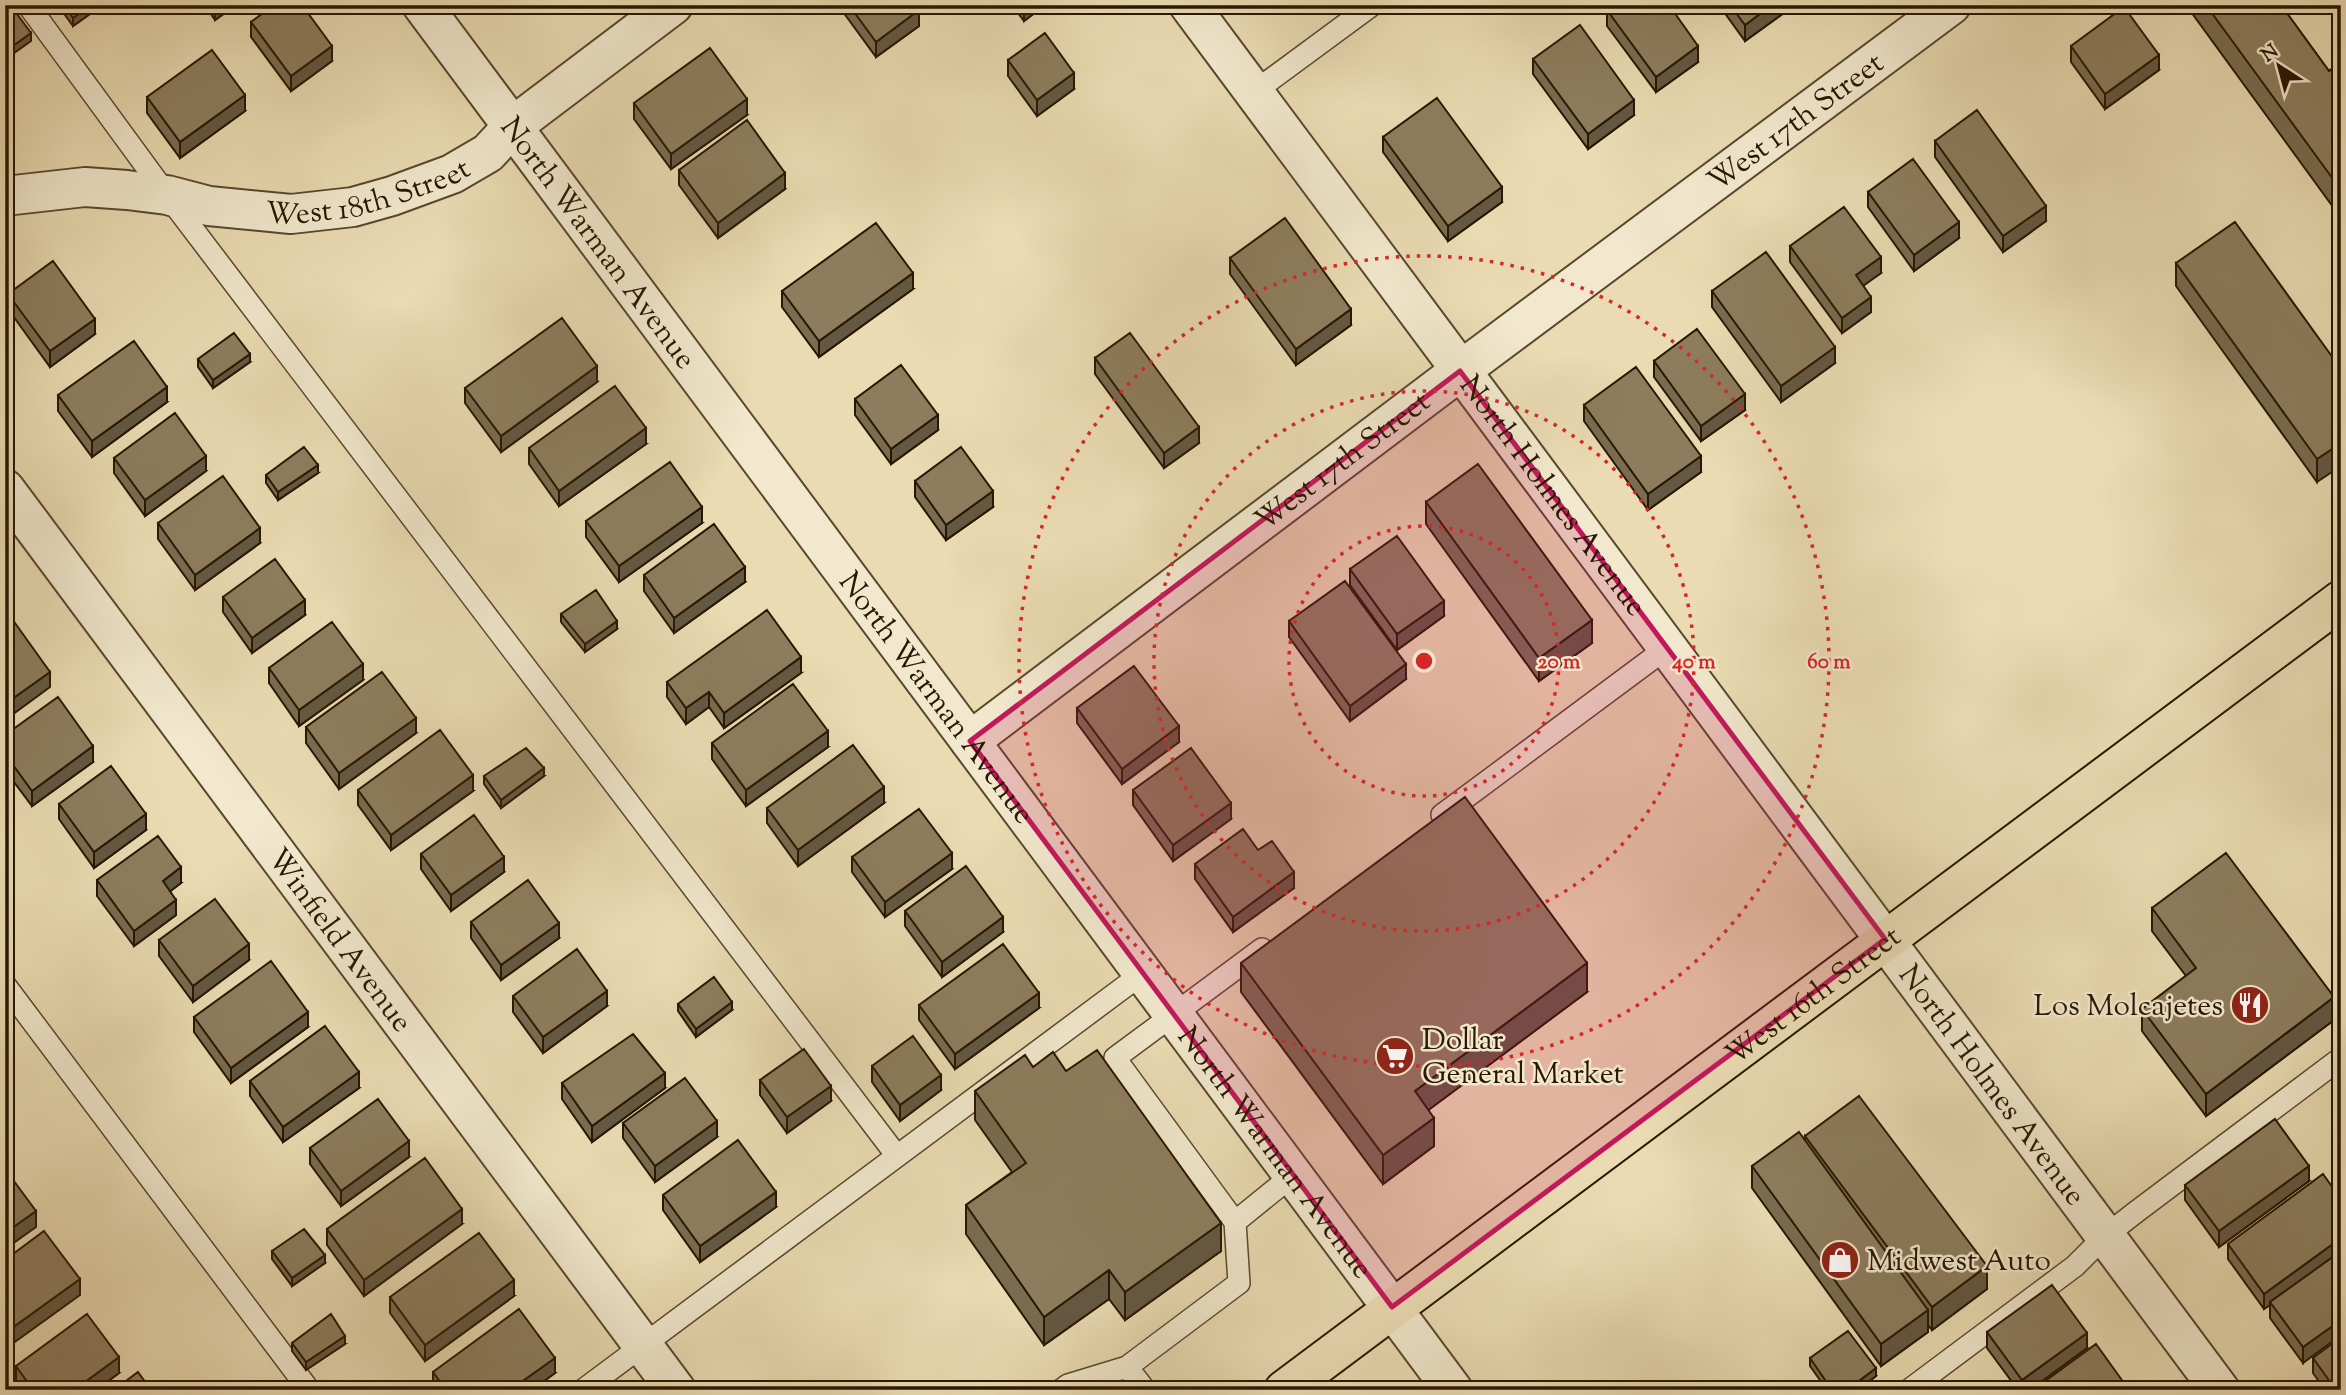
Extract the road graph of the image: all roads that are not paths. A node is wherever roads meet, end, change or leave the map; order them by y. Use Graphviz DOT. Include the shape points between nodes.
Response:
graph roads {
  1 [pos="28,5"];
  2 [pos="422,5"];
  3 [pos="673,5"];
  4 [pos="1189,5"];
  5 [pos="1372,5"];
  6 [pos="1951,5"];
  7 [pos="1254,92"];
  8 [pos="513,126"];
  9 [pos="167,195"];
  10 [pos="5,196"];
  11 [pos="1460,371"];
  12 [pos="5,489"];
  13 [pos="2341,600"];
  14 [pos="1668,647"];
  15 [pos="970,741"];
  16 [pos="1421,831"];
  17 [pos="1885,939"];
  18 [pos="1275,940"];
  19 [pos="1143,973"];
  20 [pos="5,985"];
  21 [pos="1174,1015"];
  22 [pos="2341,1058"];
  23 [pos="897,1156"];
  24 [pos="1293,1175"];
  25 [pos="1235,1222"];
  26 [pos="2104,1237"];
  27 [pos="1392,1307"];
  28 [pos="643,1346"];
  29 [pos="1127,1367"];
  30 [pos="309,1390"];
  31 [pos="583,1390"];
  32 [pos="676,1390"];
  33 [pos="1061,1390"];
  34 [pos="1145,1390"];
  35 [pos="1283,1390"];
  36 [pos="1453,1390"];
  37 [pos="1909,1390"];
  38 [pos="2220,1390"];
  1 -- 9 [label="lane"];
  2 -- 8 [label="street, North Warman Avenue"];
  3 -- 8 [label="street, West 18th Street"];
  4 -- 7 [label="street, North Holmes Avenue"];
  5 -- 7 [label="lane"];
  6 -- 11 [label="street, West 17th Street"];
  7 -- 11 [label="street, North Holmes Avenue"];
  8 -- 9 [label="street, West 18th Street" via="488,153 452,174 353,207 291,214 209,206"];
  8 -- 15 [label="street, North Warman Avenue"];
  9 -- 10 [label="street, West 18th Street" via="85,187"];
  9 -- 23 [label="lane"];
  11 -- 14 [label="street, North Holmes Avenue"];
  11 -- 15 [label="street, West 17th Street"];
  12 -- 28 [label="street, Winfield Avenue"];
  13 -- 17 [label="main road, West 16th Street"];
  14 -- 16 [label="lane"];
  14 -- 17 [label="street, North Holmes Avenue"];
  15 -- 19 [label="street, North Warman Avenue"];
  17 -- 26 [label="street, North Holmes Avenue"];
  17 -- 27 [label="main road, West 16th Street"];
  18 -- 21 [label="lane"];
  19 -- 21 [label="street, North Warman Avenue"];
  19 -- 23 [label="lane"];
  20 -- 30 [label="lane"];
  21 -- 24 [label="street, North Warman Avenue"];
  21 -- 25 [label="lane" via="1115,1058"];
  22 -- 26 [label="lane"];
  23 -- 28 [label="lane"];
  24 -- 25 [label="lane"];
  24 -- 27 [label="street, North Warman Avenue"];
  25 -- 29 [label="lane" via="1239,1283"];
  26 -- 37 [label="lane" via="2075,1266"];
  26 -- 38 [label="street, North Holmes Avenue"];
  27 -- 35 [label="main road, West 16th Street"];
  27 -- 36 [label="street, North Warman Avenue"];
  28 -- 31 [label="lane"];
  28 -- 32 [label="street, Winfield Avenue"];
  29 -- 33 [label="lane"];
  29 -- 34 [label="lane"];
}
